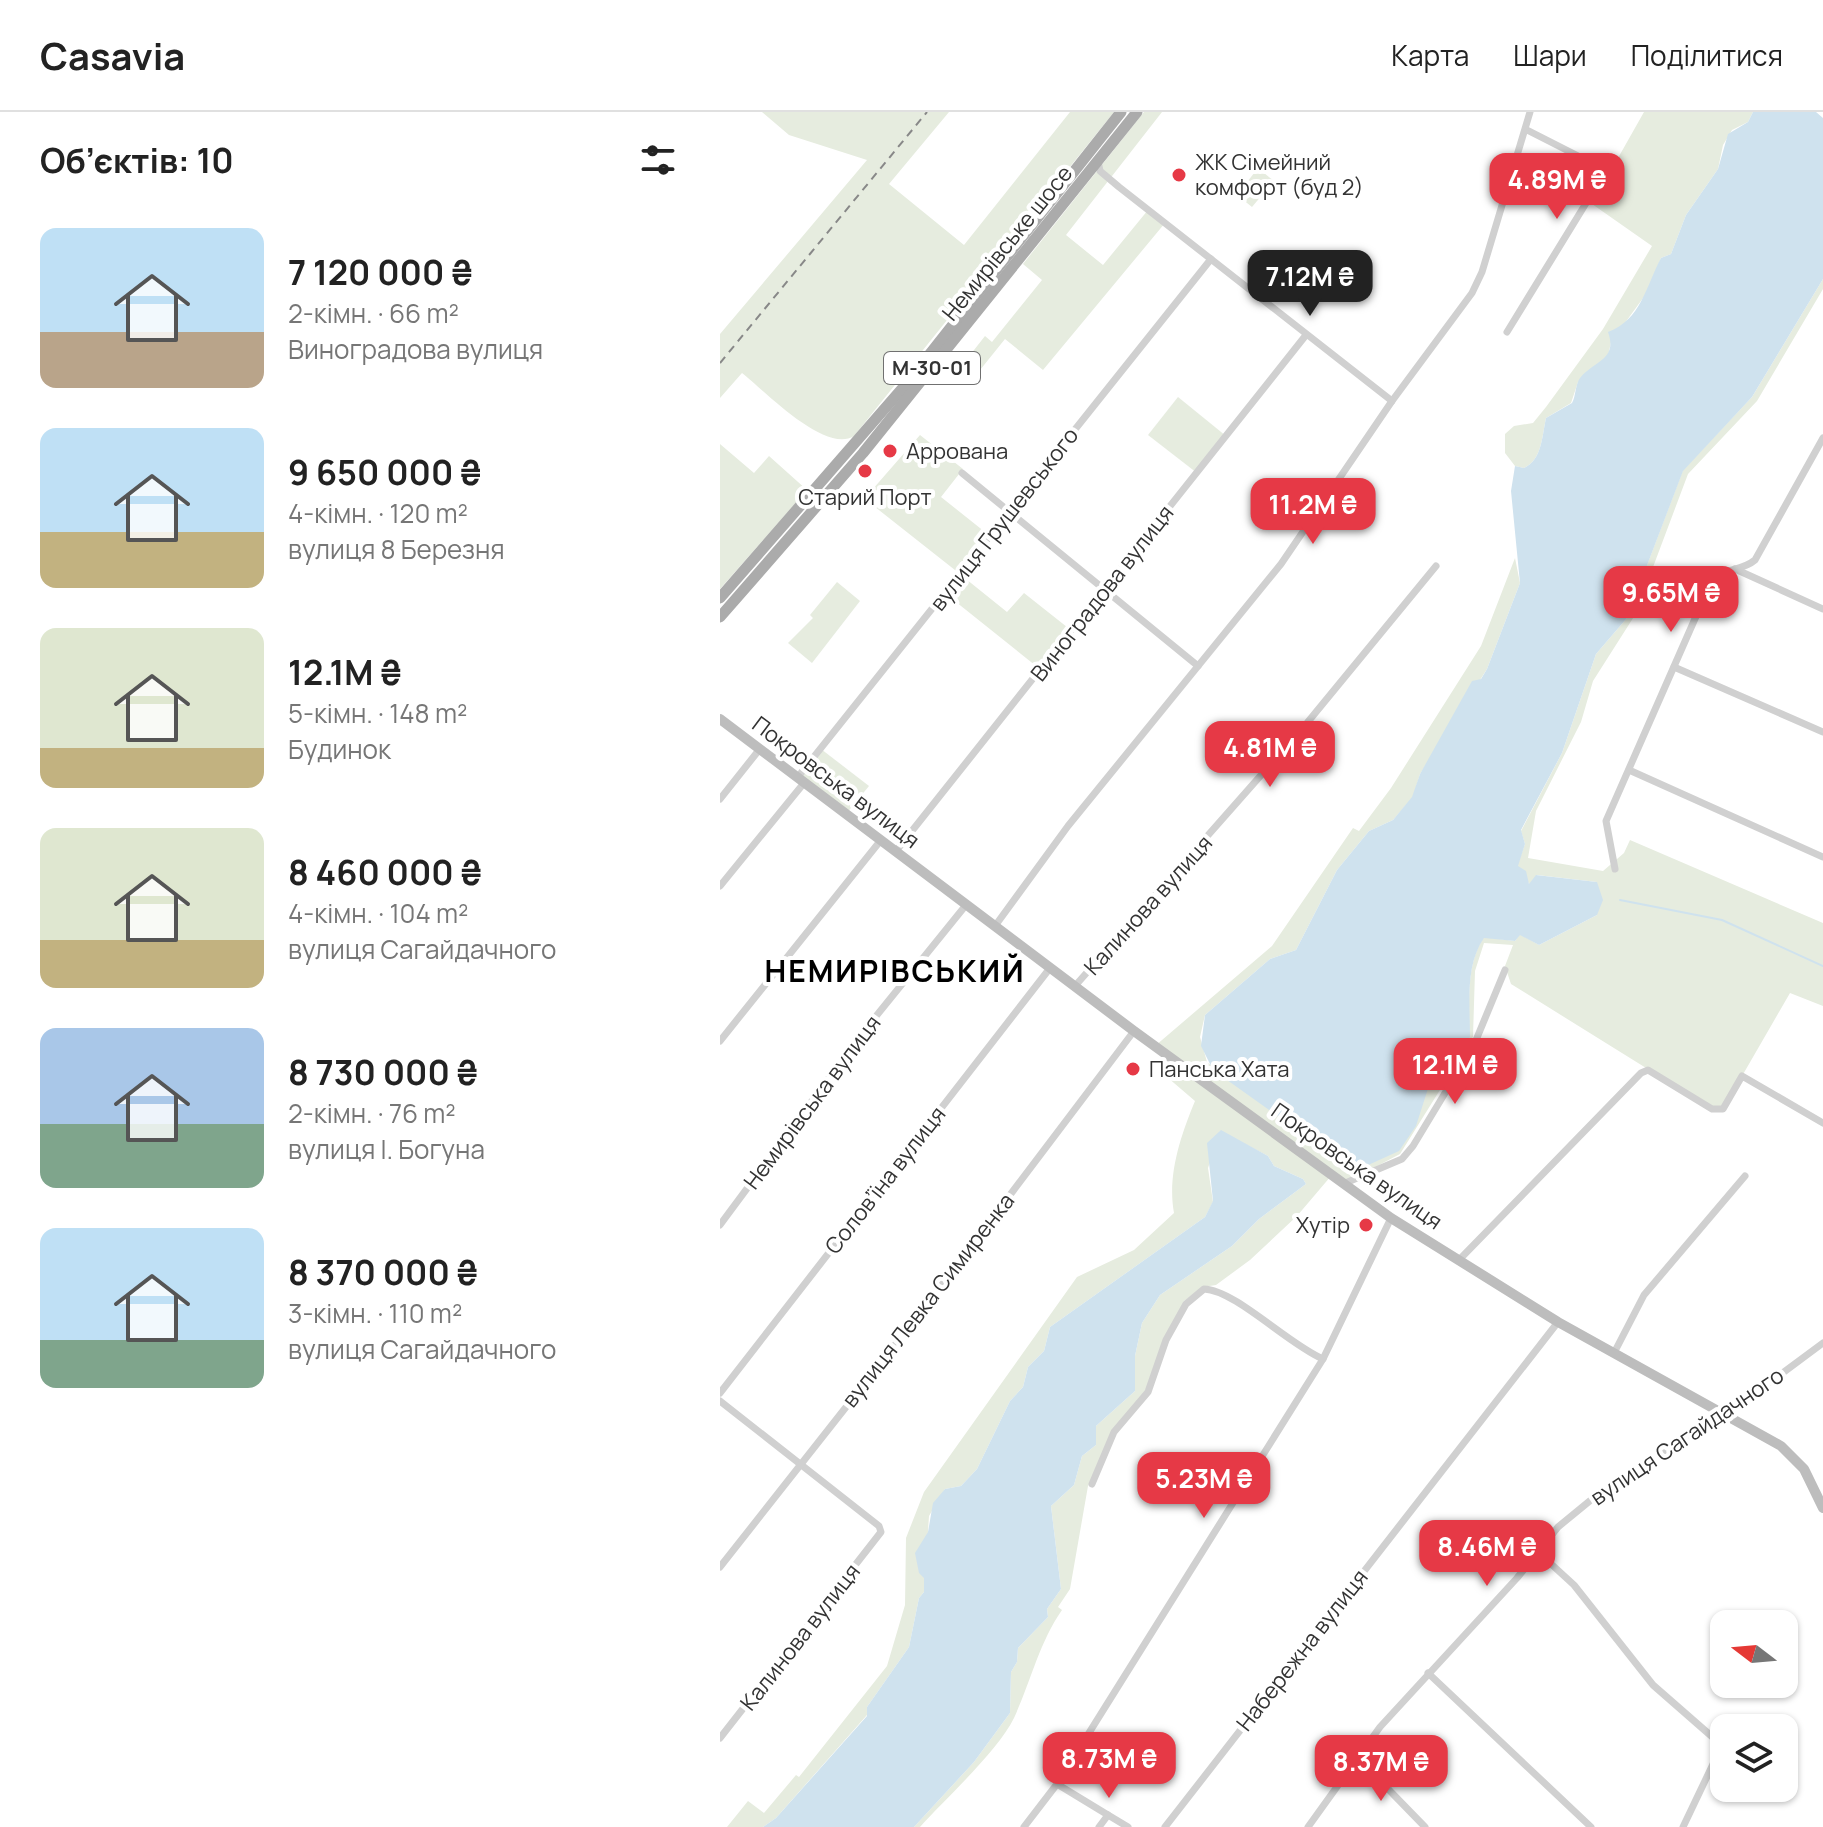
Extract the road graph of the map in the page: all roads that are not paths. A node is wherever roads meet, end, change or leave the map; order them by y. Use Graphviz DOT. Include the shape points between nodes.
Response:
graph roads {
  1 [pos="1121,112"];
  2 [pos="1137,112"];
  3 [pos="1530,112"];
  4 [pos="1527,130"];
  5 [pos="1096,168"];
  6 [pos="1211,259"];
  7 [pos="1507,332"];
  8 [pos="1306,335"];
  9 [pos="1392,401"];
  10 [pos="1823,438"];
  11 [pos="962,473"];
  12 [pos="1009,511"];
  13 [pos="1436,566"];
  14 [pos="1735,569"];
  15 [pos="1105,590"];
  16 [pos="720,598"];
  17 [pos="1823,609"];
  18 [pos="720,617"];
  19 [pos="1198,666"];
  20 [pos="1674,667"];
  21 [pos="720,719"];
  22 [pos="1823,732"];
  23 [pos="759,750"];
  24 [pos="1629,770"];
  25 [pos="801,780"];
  26 [pos="720,799"];
  27 [pos="881,840"];
  28 [pos="896,851"];
  29 [pos="1823,857"];
  30 [pos="1615,869"];
  31 [pos="720,886"];
  32 [pos="966,905"];
  33 [pos="995,926"];
  34 [pos="1050,968"];
  35 [pos="1505,970"];
  36 [pos="1075,986"];
  37 [pos="1134,1031"];
  38 [pos="720,1041"];
  39 [pos="1823,1123"];
  40 [pos="1745,1176"];
  41 [pos="1343,1184"];
  42 [pos="1391,1218"];
  43 [pos="720,1225"];
  44 [pos="1459,1260"];
  45 [pos="1558,1322"];
  46 [pos="1823,1343"];
  47 [pos="1614,1353"];
  48 [pos="1323,1359"];
  49 [pos="720,1393"];
  50 [pos="720,1401"];
  51 [pos="1727,1414"];
  52 [pos="799,1465"];
  53 [pos="1092,1484"];
  54 [pos="1823,1508"];
  55 [pos="1538,1552"];
  56 [pos="720,1567"];
  57 [pos="1428,1673"];
  58 [pos="720,1738"];
  59 [pos="1358,1758"];
  60 [pos="1057,1784"];
  61 [pos="1108,1815"];
  62 [pos="1024,1827"];
  63 [pos="1099,1827"];
  64 [pos="1128,1827"];
  65 [pos="1165,1827"];
  66 [pos="1308,1827"];
  67 [pos="1425,1827"];
  68 [pos="1591,1827"];
  69 [pos="1683,1827"];
  1 -- 16 [label="main road, Немирівське шосе / М-30-01" via="907,383"];
  2 -- 5 [label="main road, Немирівське шосе / М-30-01"];
  3 -- 4 [label="street"];
  4 -- 7 [label="street" via="1590,162 1599,182"];
  4 -- 9 [label="street" via="1480,279"];
  5 -- 6 [label="street"];
  5 -- 18 [label="main road, Немирівське шосе / М-30-01" via="863,453"];
  6 -- 8 [label="street"];
  6 -- 12 [label="street, вулиця Грушевського"];
  8 -- 9 [label="street"];
  8 -- 15 [label="street, Виноградова вулиця"];
  9 -- 19 [label="street" via="1281,564"];
  10 -- 14 [label="street" via="1755,560"];
  11 -- 12 [label="street"];
  12 -- 15 [label="street"];
  12 -- 25 [label="street, вулиця Грушевського"];
  13 -- 36 [label="street, Калинова вулиця" via="1307,723"];
  14 -- 17 [label="street"];
  14 -- 20 [label="street" via="1721,571 1712,580"];
  15 -- 19 [label="street"];
  15 -- 28 [label="street, Виноградова вулиця"];
  19 -- 33 [label="street" via="1068,826"];
  20 -- 22 [label="street"];
  20 -- 24 [label="street"];
  21 -- 23 [label="street, Покровська вулиця"];
  23 -- 25 [label="street, Покровська вулиця"];
  23 -- 26 [label="street"];
  24 -- 29 [label="street"];
  24 -- 30 [label="street" via="1606,821"];
  25 -- 27 [label="street, Покровська вулиця"];
  25 -- 31 [label="street, вулиця Грушевського"];
  27 -- 28 [label="street, Покровська вулиця"];
  27 -- 38 [label="street"];
  28 -- 32 [label="street, Покровська вулиця"];
  32 -- 33 [label="street, Покровська вулиця"];
  32 -- 43 [label="street, Немирівська вулиця" via="860,1036"];
  33 -- 34 [label="street, Покровська вулиця"];
  34 -- 36 [label="street, Покровська вулиця"];
  34 -- 49 [label="street, Соловʼїна вулиця"];
  35 -- 41 [label="street" via="1474,1045 1413,1146 1402,1159"];
  36 -- 37 [label="street, Покровська вулиця"];
  37 -- 41 [label="street, Покровська вулиця"];
  37 -- 52 [label="street, вулиця Левка Симиренка"];
  39 -- 44 [label="street" via="1742,1076 1723,1109 1712,1109 1648,1070"];
  40 -- 47 [label="street" via="1644,1295"];
  41 -- 42 [label="street, Покровська вулиця"];
  42 -- 44 [label="street, Покровська вулиця"];
  42 -- 48 [label="street"];
  44 -- 45 [label="street, Покровська вулиця"];
  45 -- 47 [label="street, Покровська вулиця"];
  45 -- 65 [label="street, Набережна вулиця"];
  46 -- 51 [label="street, вулиця Сагайдачного"];
  47 -- 51 [label="street, Покровська вулиця"];
  48 -- 53 [label="street" via="1225,1294 1204,1289 1186,1304 1166,1340 1148,1392 1114,1432"];
  48 -- 60 [label="street"];
  50 -- 52 [label="street"];
  51 -- 54 [label="street, Покровська вулиця" via="1798,1461"];
  51 -- 55 [label="street, вулиця Сагайдачного" via="1597,1495 1558,1527"];
  52 -- 56 [label="street, вулиця Левка Симиренка"];
  52 -- 58 [label="street, Калинова вулиця" via="879,1526 880,1537"];
  55 -- 57 [label="street, вулиця Сагайдачного"];
  55 -- 69 [label="street" via="1574,1585 1653,1685 1717,1741 1714,1762"];
  57 -- 59 [label="street, вулиця Сагайдачного"];
  57 -- 68 [label="street"];
  59 -- 66 [label="street, вулиця Сагайдачного"];
  59 -- 67 [label="street"];
  60 -- 61 [label="street"];
  60 -- 62 [label="street"];
  61 -- 63 [label="street"];
  61 -- 64 [label="street"];
}
